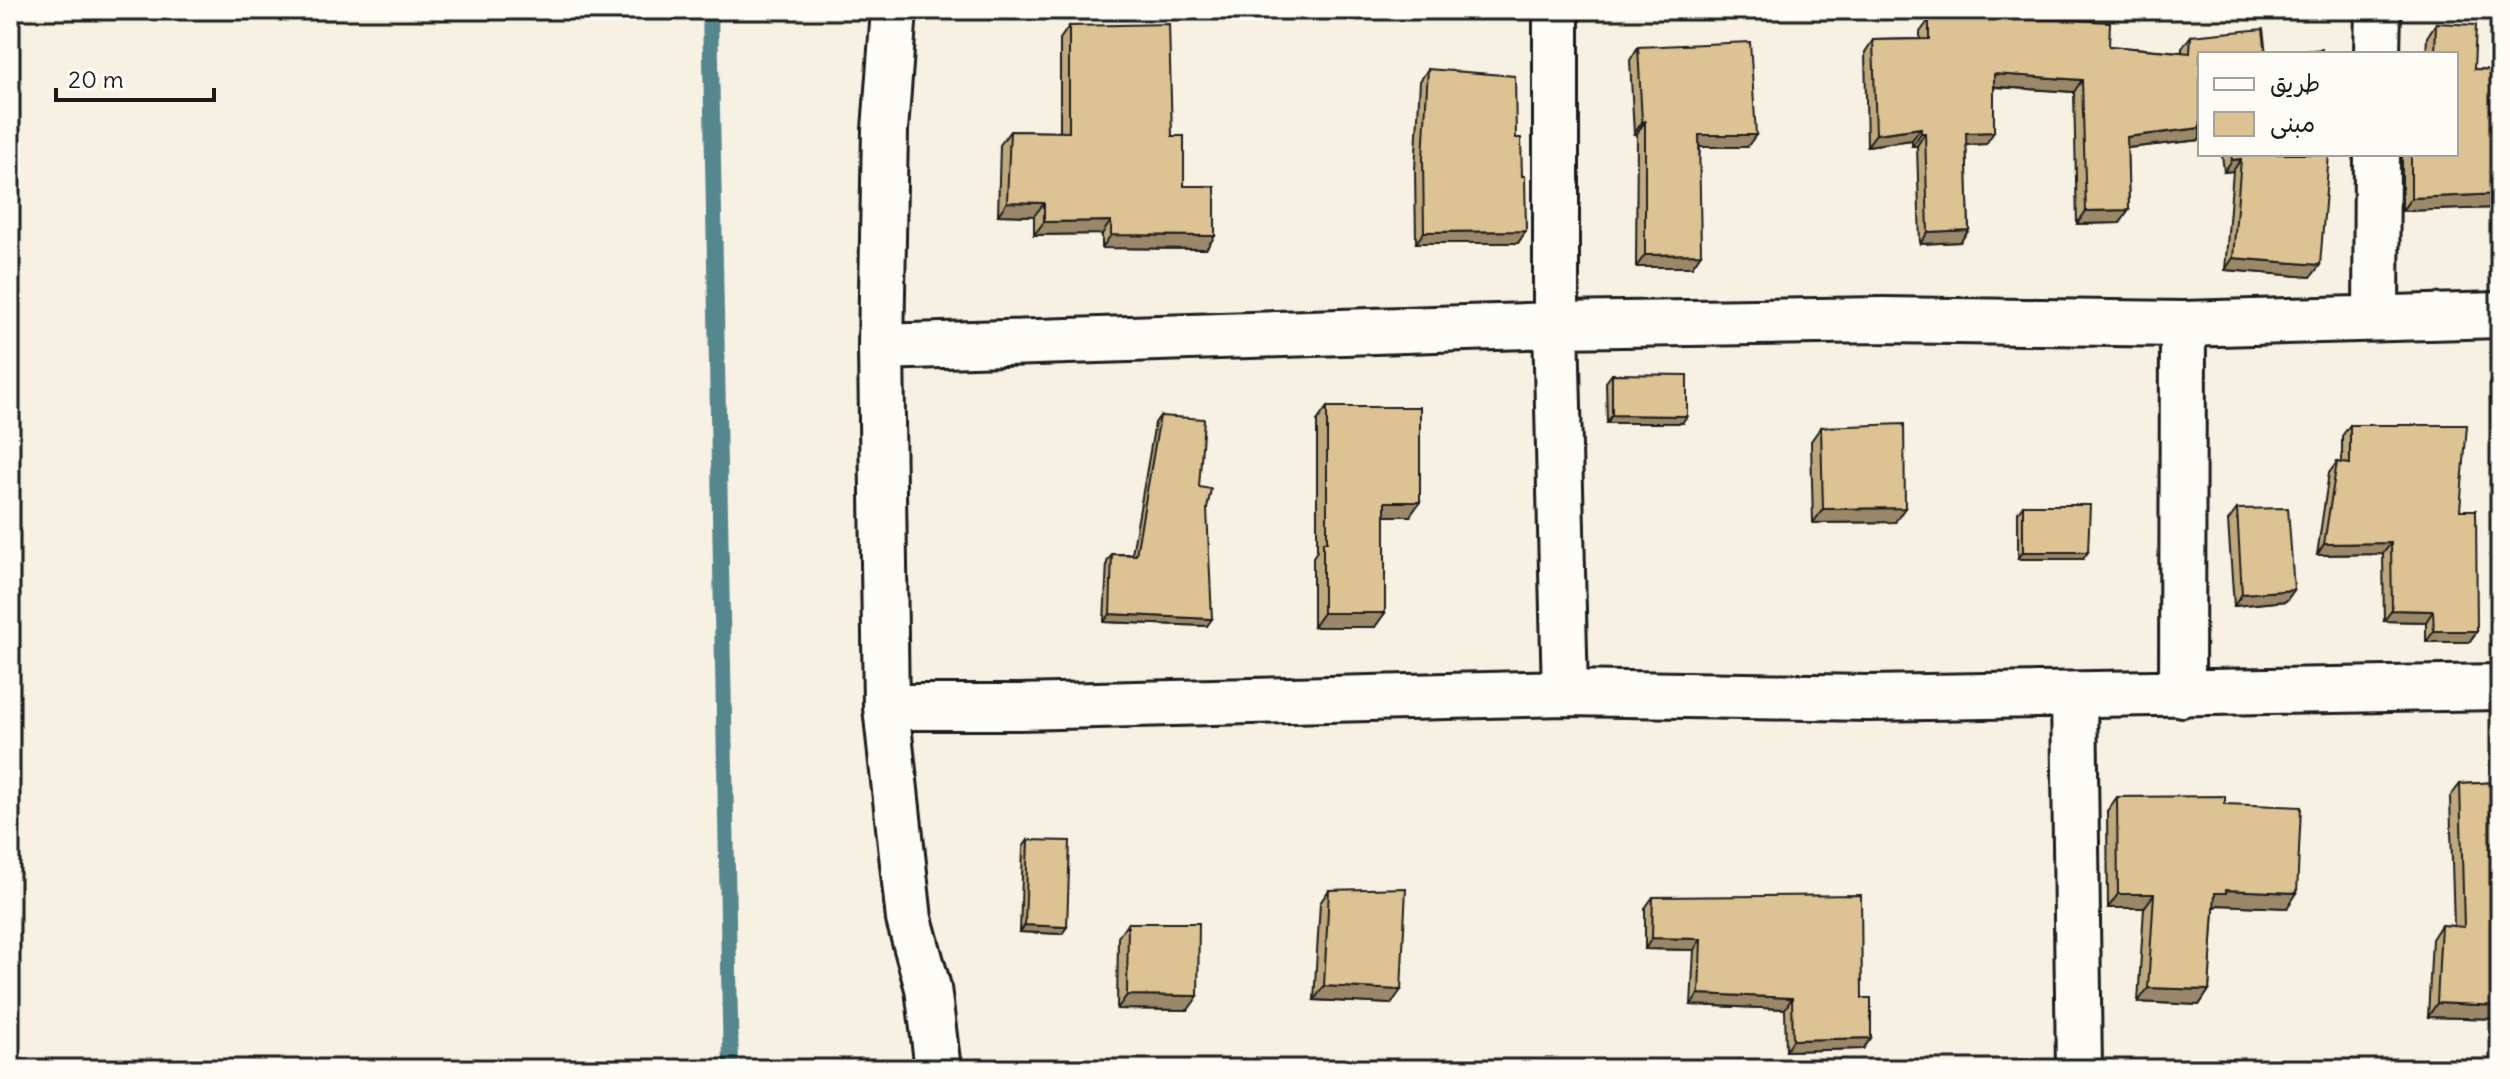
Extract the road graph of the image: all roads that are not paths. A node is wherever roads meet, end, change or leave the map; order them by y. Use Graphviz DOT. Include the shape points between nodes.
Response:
graph roads {
  1 [pos="894,10"];
  2 [pos="1556,10"];
  3 [pos="2378,10"];
  4 [pos="2377,52"];
  5 [pos="2377,156"];
  6 [pos="2500,315"];
  7 [pos="2376,317"];
  8 [pos="2183,324"];
  9 [pos="1556,325"];
  10 [pos="881,347"];
  11 [pos="2500,687"];
  12 [pos="1565,693"];
  13 [pos="2182,694"];
  14 [pos="2074,695"];
  15 [pos="886,707"];
  16 [pos="938,1069"];
  17 [pos="2079,1069"];
  1 -- 10 [label="street" via="885,130"];
  2 -- 9 [label="street"];
  3 -- 4 [label="street"];
  5 -- 7 [label="street"];
  6 -- 7 [label="street"];
  7 -- 8 [label="street"];
  8 -- 9 [label="street" via="1883,320"];
  8 -- 13 [label="street"];
  9 -- 10 [label="street"];
  9 -- 12 [label="street"];
  10 -- 15 [label="street"];
  11 -- 13 [label="street"];
  12 -- 14 [label="street"];
  12 -- 15 [label="street"];
  13 -- 14 [label="street"];
  14 -- 17 [label="street"];
  15 -- 16 [label="street" via="909,919 928,988"];
}
